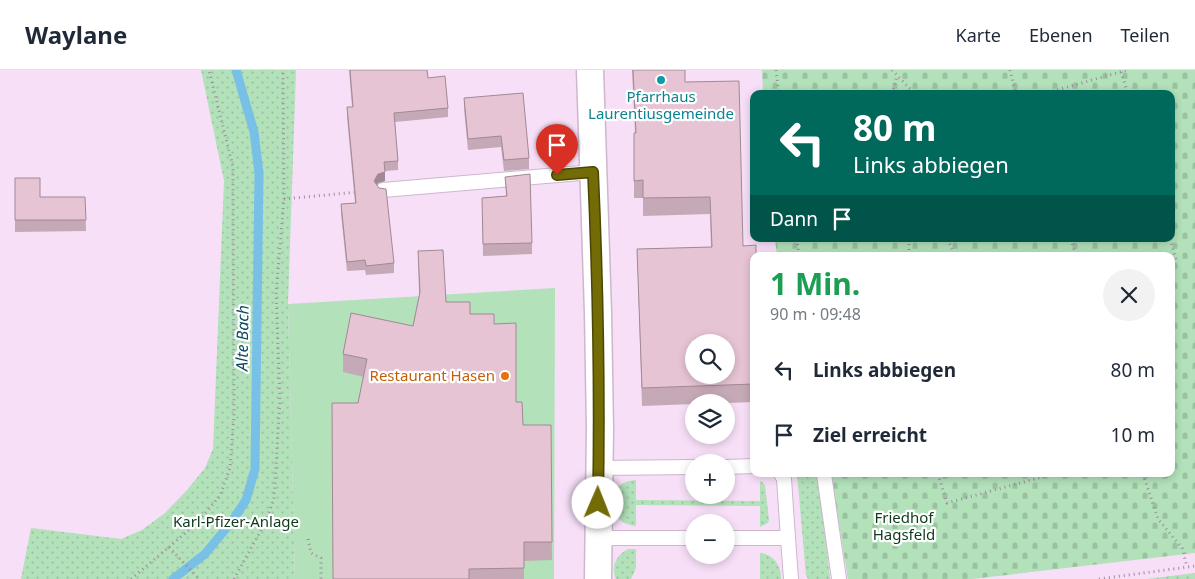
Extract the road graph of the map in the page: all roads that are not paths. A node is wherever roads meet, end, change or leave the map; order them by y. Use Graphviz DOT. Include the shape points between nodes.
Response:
graph roads {
  1 [pos="590,70"];
  2 [pos="593,172"];
  3 [pos="383,190"];
  4 [pos="735,466"];
  5 [pos="750,466"];
  6 [pos="685,467"];
  7 [pos="599,468"];
  8 [pos="783,477"];
  9 [pos="824,477"];
  10 [pos="598,538"];
  11 [pos="685,538"];
  12 [pos="735,538"];
  13 [pos="788,538"];
  14 [pos="598,579"];
  15 [pos="791,579"];
  16 [pos="839,579"];
  1 -- 2 [label="street"];
  2 -- 3 [label="lane"];
  2 -- 7 [label="street"];
  4 -- 5 [label="lane"];
  6 -- 7 [label="lane"];
  7 -- 10 [label="street"];
  8 -- 13 [label="lane"];
  9 -- 16 [label="lane"];
  10 -- 11 [label="lane"];
  10 -- 14 [label="street"];
  12 -- 13 [label="lane"];
  13 -- 15 [label="lane"];
}
